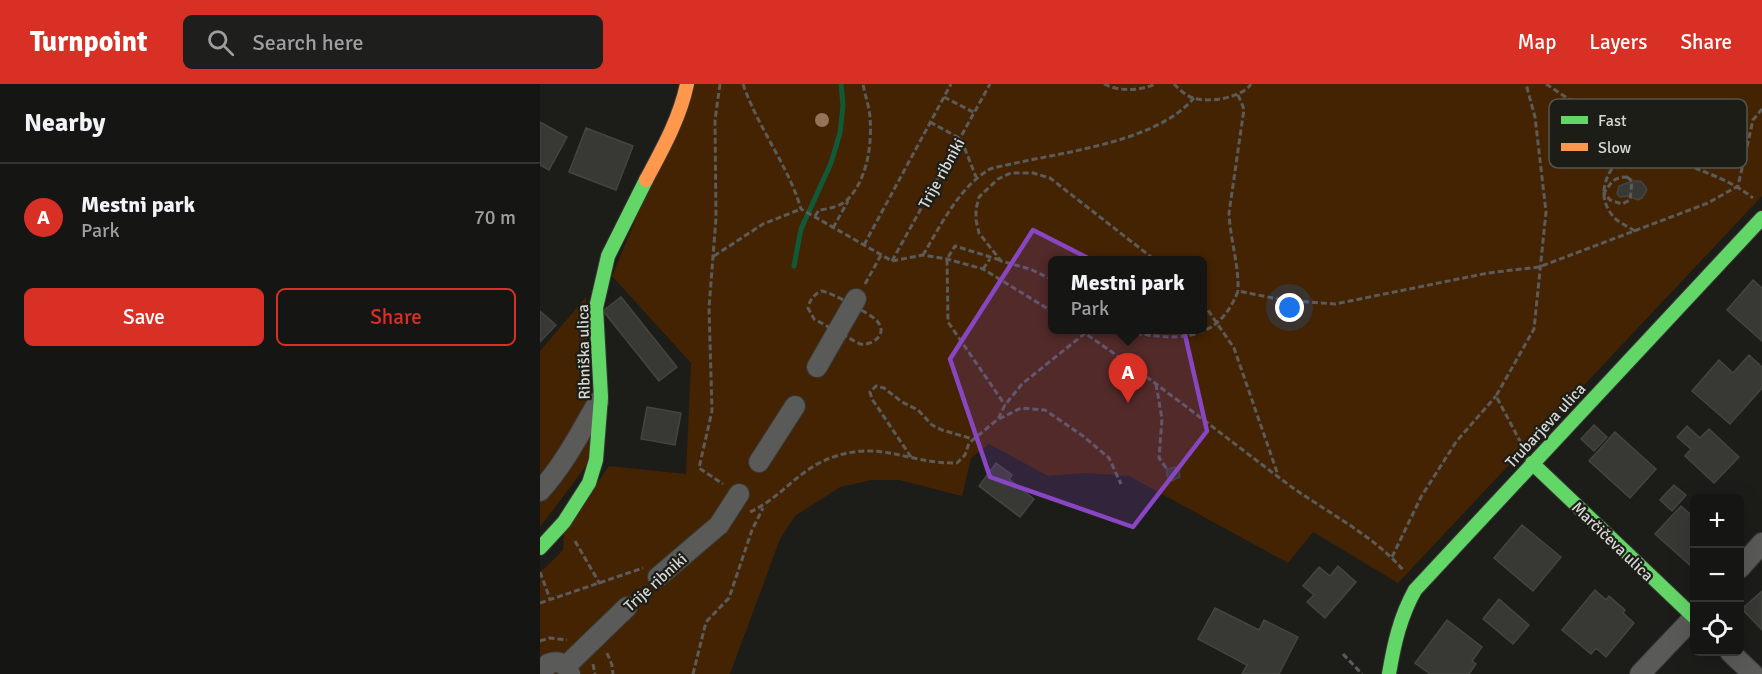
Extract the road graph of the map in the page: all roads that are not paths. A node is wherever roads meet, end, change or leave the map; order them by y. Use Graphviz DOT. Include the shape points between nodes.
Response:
graph roads {
  1 [pos="687,84"];
  2 [pos="1762,218"];
  3 [pos="856,298"];
  4 [pos="817,367"];
  5 [pos="601,397"];
  6 [pos="795,406"];
  7 [pos="759,462"];
  8 [pos="1532,463"];
  9 [pos="540,491"];
  10 [pos="739,494"];
  11 [pos="1762,543"];
  12 [pos="540,548"];
  13 [pos="1744,563"];
  14 [pos="658,578"];
  15 [pos="627,607"];
  16 [pos="1690,613"];
  17 [pos="1690,621"];
  18 [pos="1735,656"];
  19 [pos="568,670"];
  20 [pos="541,674"];
  21 [pos="1389,674"];
  22 [pos="1640,674"];
  23 [pos="1753,674"];
  1 -- 5 [label="street, Ribniška ulica" via="668,138 608,256 596,308"];
  2 -- 8 [label="street, Trubarjeva ulica"];
  3 -- 4 [label="street"];
  5 -- 9 [label="street" via="573,446"];
  5 -- 12 [label="street, Ribniška ulica" via="596,460 589,483 564,522"];
  6 -- 7 [label="street"];
  8 -- 16 [label="street, Marčičeva ulica"];
  8 -- 21 [label="street, Trubarjeva ulica" via="1415,590 1397,626"];
  10 -- 14 [label="street, Trije ribniki" via="719,525"];
  11 -- 13 [label="street"];
  15 -- 19 [label="street, Trije ribniki"];
  17 -- 22 [label="street"];
  18 -- 23 [label="street"];
  19 -- 20 [label="street, Trije ribniki" via="557,662 548,664"];
}
